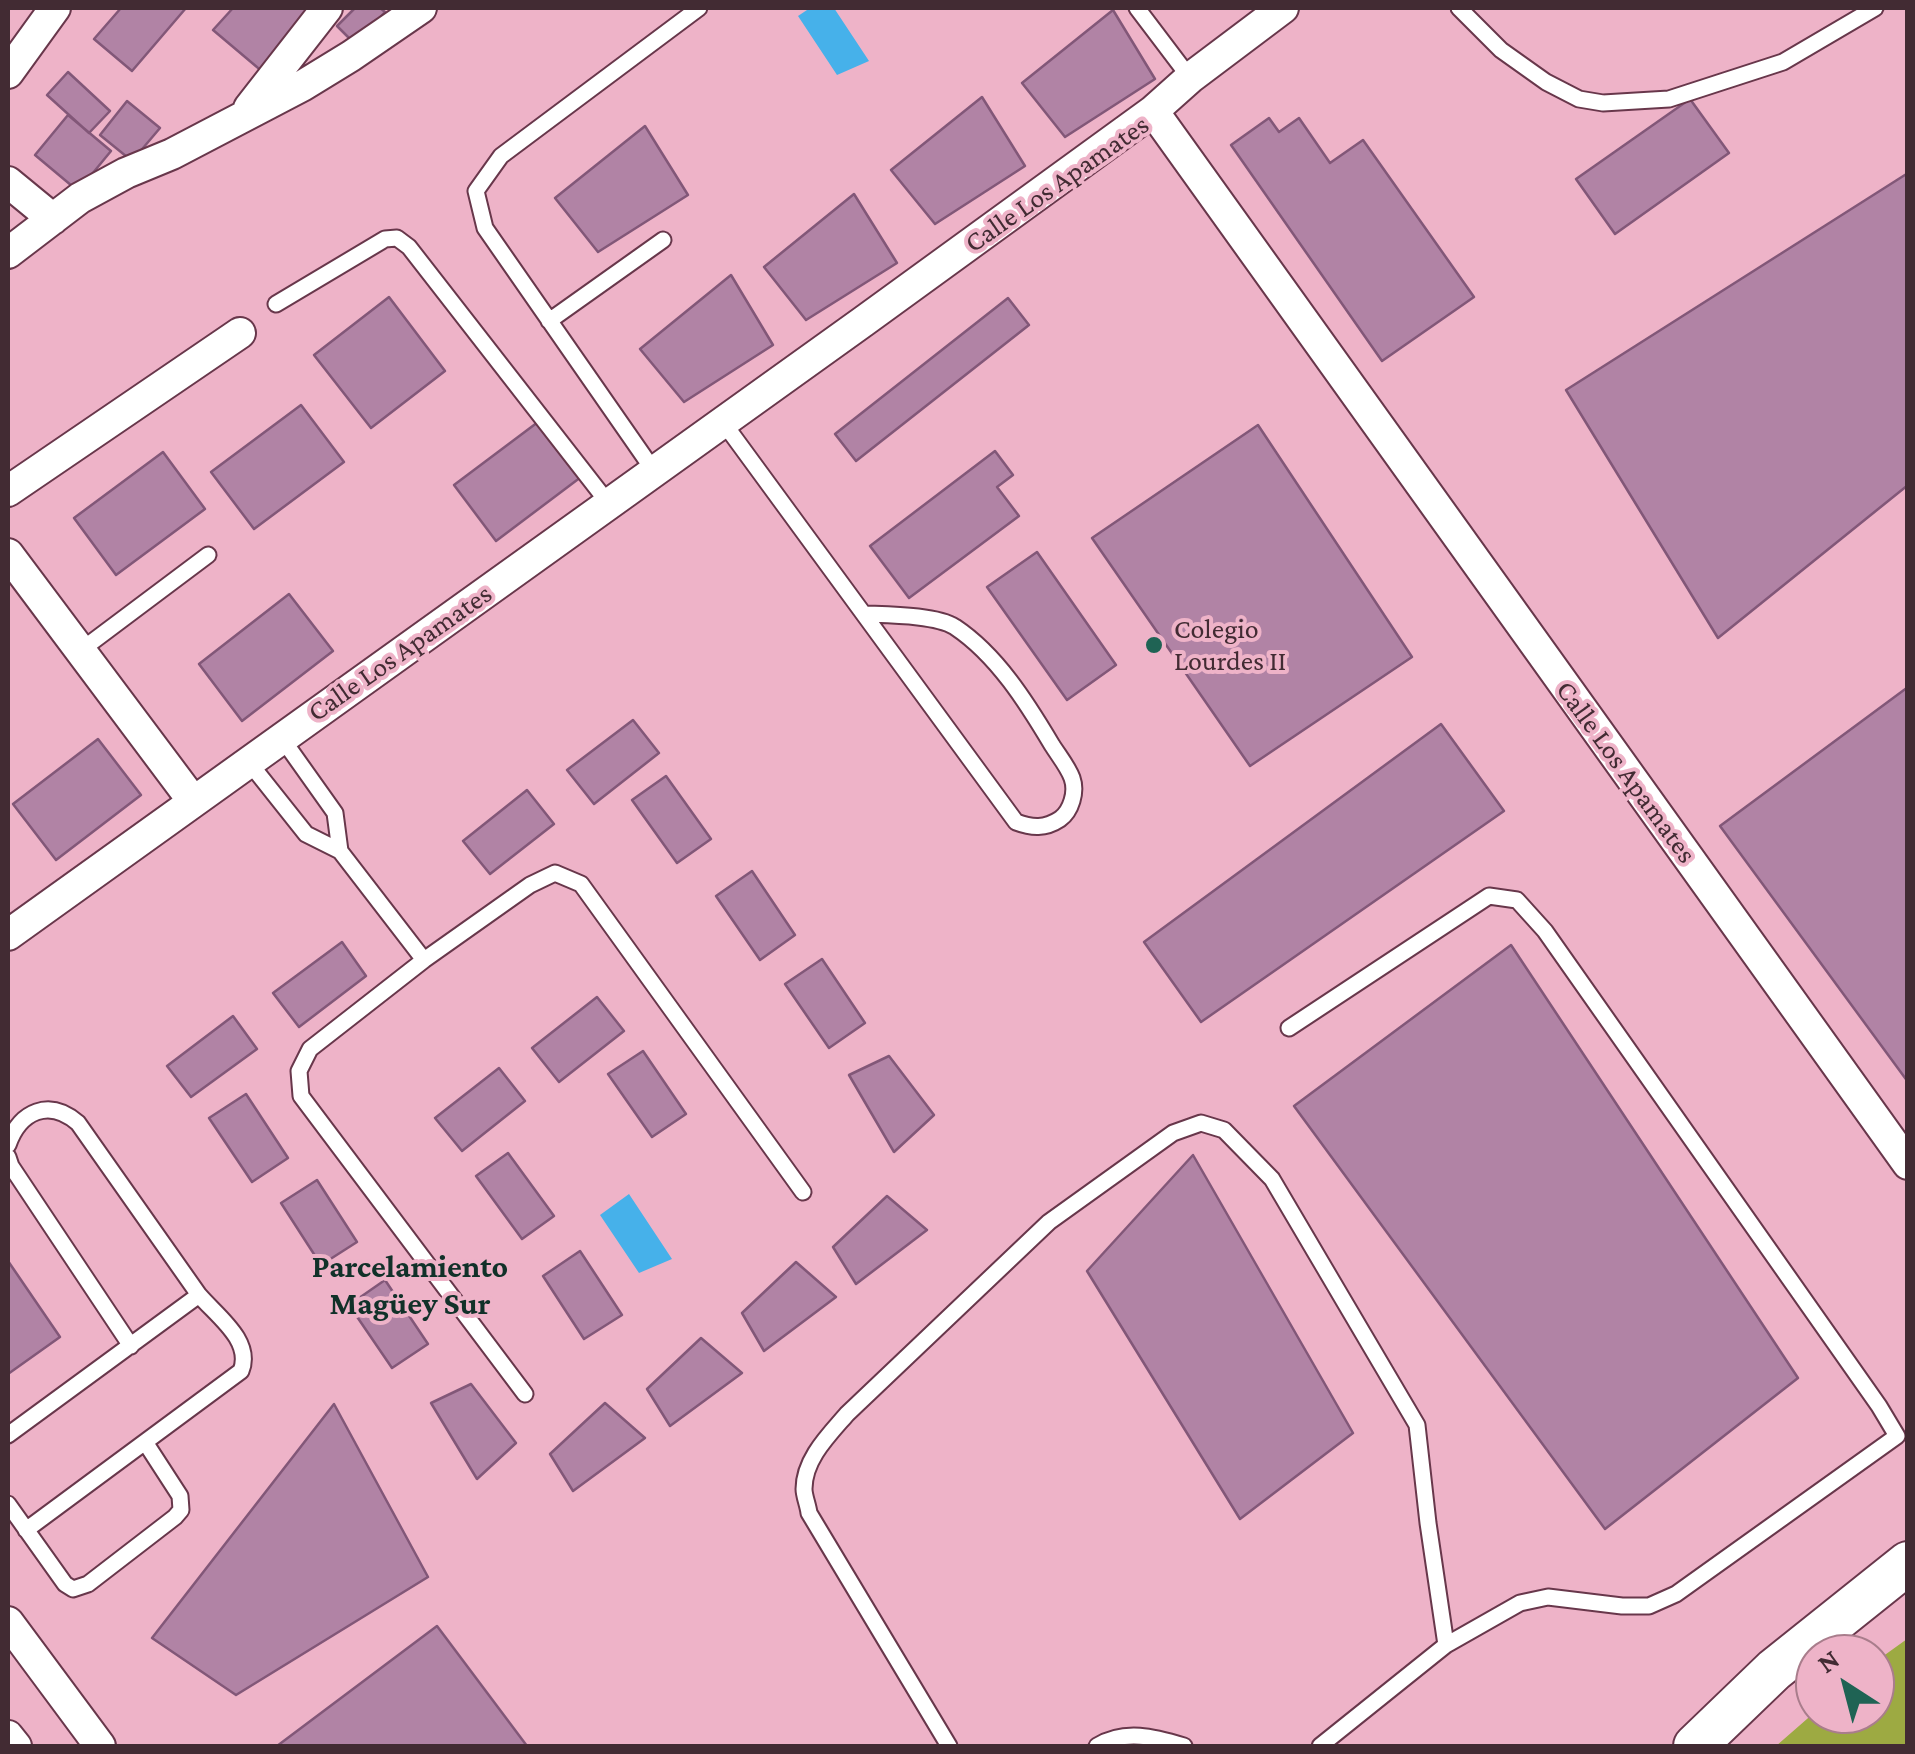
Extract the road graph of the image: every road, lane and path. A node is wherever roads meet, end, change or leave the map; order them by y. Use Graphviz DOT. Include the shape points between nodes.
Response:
graph roads {
  1 [pos="54,8"];
  2 [pos="327,8"];
  3 [pos="421,8"];
  4 [pos="699,8"];
  5 [pos="1137,8"];
  6 [pos="1459,8"];
  7 [pos="1876,8"];
  8 [pos="1278,9"];
  9 [pos="8,73"];
  10 [pos="1190,78"];
  11 [pos="1153,111"];
  12 [pos="241,117"];
  13 [pos="8,182"];
  14 [pos="53,219"];
  15 [pos="663,240"];
  16 [pos="8,254"];
  17 [pos="276,304"];
  18 [pos="549,320"];
  19 [pos="240,332"];
  20 [pos="723,422"];
  21 [pos="654,472"];
  22 [pos="8,491"];
  23 [pos="609,504"];
  24 [pos="8,554"];
  25 [pos="208,555"];
  26 [pos="864,614"];
  27 [pos="80,652"];
  28 [pos="281,737"];
  29 [pos="248,762"];
  30 [pos="192,801"];
  31 [pos="340,851"];
  32 [pos="10,928"];
  33 [pos="424,960"];
  34 [pos="1289,1028"];
  35 [pos="8,1145"];
  36 [pos="8,1156"];
  37 [pos="1908,1164"];
  38 [pos="803,1192"];
  39 [pos="199,1295"];
  40 [pos="131,1346"];
  41 [pos="525,1394"];
  42 [pos="8,1434"];
  43 [pos="1902,1434"];
  44 [pos="144,1442"];
  45 [pos="8,1504"];
  46 [pos="26,1530"];
  47 [pos="1908,1563"];
  48 [pos="8,1622"];
  49 [pos="1446,1645"];
  50 [pos="8,1736"];
  51 [pos="16,1746"];
  52 [pos="100,1746"];
  53 [pos="949,1746"];
  54 [pos="1096,1746"];
  55 [pos="1184,1746"];
  56 [pos="1320,1746"];
  57 [pos="1694,1746"];
  1 -- 9 [label="street"];
  2 -- 12 [label="street"];
  3 -- 12 [label="street"];
  4 -- 18 [label="lane" via="501,156 476,191 485,228"];
  5 -- 10 [label="lane"];
  6 -- 7 [label="lane" via="1546,82 1603,103 1670,99 1783,62"];
  8 -- 10 [label="street"];
  10 -- 11 [label="street"];
  11 -- 20 [label="street, Calle Los Apamates"];
  11 -- 37 [label="street, Calle Los Apamates"];
  12 -- 14 [label="street" via="126,173"];
  13 -- 14 [label="street"];
  14 -- 16 [label="street"];
  15 -- 18 [label="lane"];
  17 -- 23 [label="lane" via="385,238 397,238"];
  18 -- 21 [label="lane"];
  19 -- 22 [label="street"];
  20 -- 21 [label="street, Calle Los Apamates"];
  20 -- 26 [label="lane"];
  21 -- 23 [label="street, Calle Los Apamates"];
  23 -- 28 [label="street, Calle Los Apamates"];
  24 -- 27 [label="street"];
  25 -- 27 [label="lane"];
  26 -- 26 [label="lane" via="1016,822 1047,826 1064,816 1073,779 994,661 952,625"];
  27 -- 30 [label="street"];
  28 -- 29 [label="street, Calle Los Apamates"];
  28 -- 31 [label="lane" via="335,813"];
  29 -- 30 [label="street, Calle Los Apamates"];
  29 -- 31 [label="lane" via="306,834"];
  30 -- 32 [label="street, Calle Los Apamates"];
  31 -- 33 [label="lane"];
  33 -- 38 [label="lane" via="530,884 555,873 580,884"];
  33 -- 41 [label="lane" via="310,1050 299,1071 301,1096"];
  34 -- 43 [label="lane" via="1489,896 1517,900 1546,931"];
  35 -- 39 [label="lane" via="33,1112 66,1112"];
  36 -- 40 [label="lane"];
  39 -- 40 [label="lane"];
  39 -- 44 [label="lane" via="238,1338 245,1361"];
  40 -- 42 [label="lane"];
  43 -- 49 [label="lane" via="1676,1594 1649,1606 1548,1597 1520,1603"];
  44 -- 46 [label="lane"];
  44 -- 46 [label="lane" via="180,1496 181,1510 88,1584 73,1590 65,1584"];
  45 -- 46 [label="lane"];
  47 -- 57 [label="main road" via="1774,1670"];
  48 -- 52 [label="street"];
  49 -- 53 [label="lane" via="1417,1425 1272,1178 1224,1130 1200,1123 1174,1132 1049,1222 847,1414 808,1468 809,1513"];
  49 -- 56 [label="lane"];
  50 -- 51 [label="street"];
  54 -- 55 [label="lane" via="1130,1735"];
}
